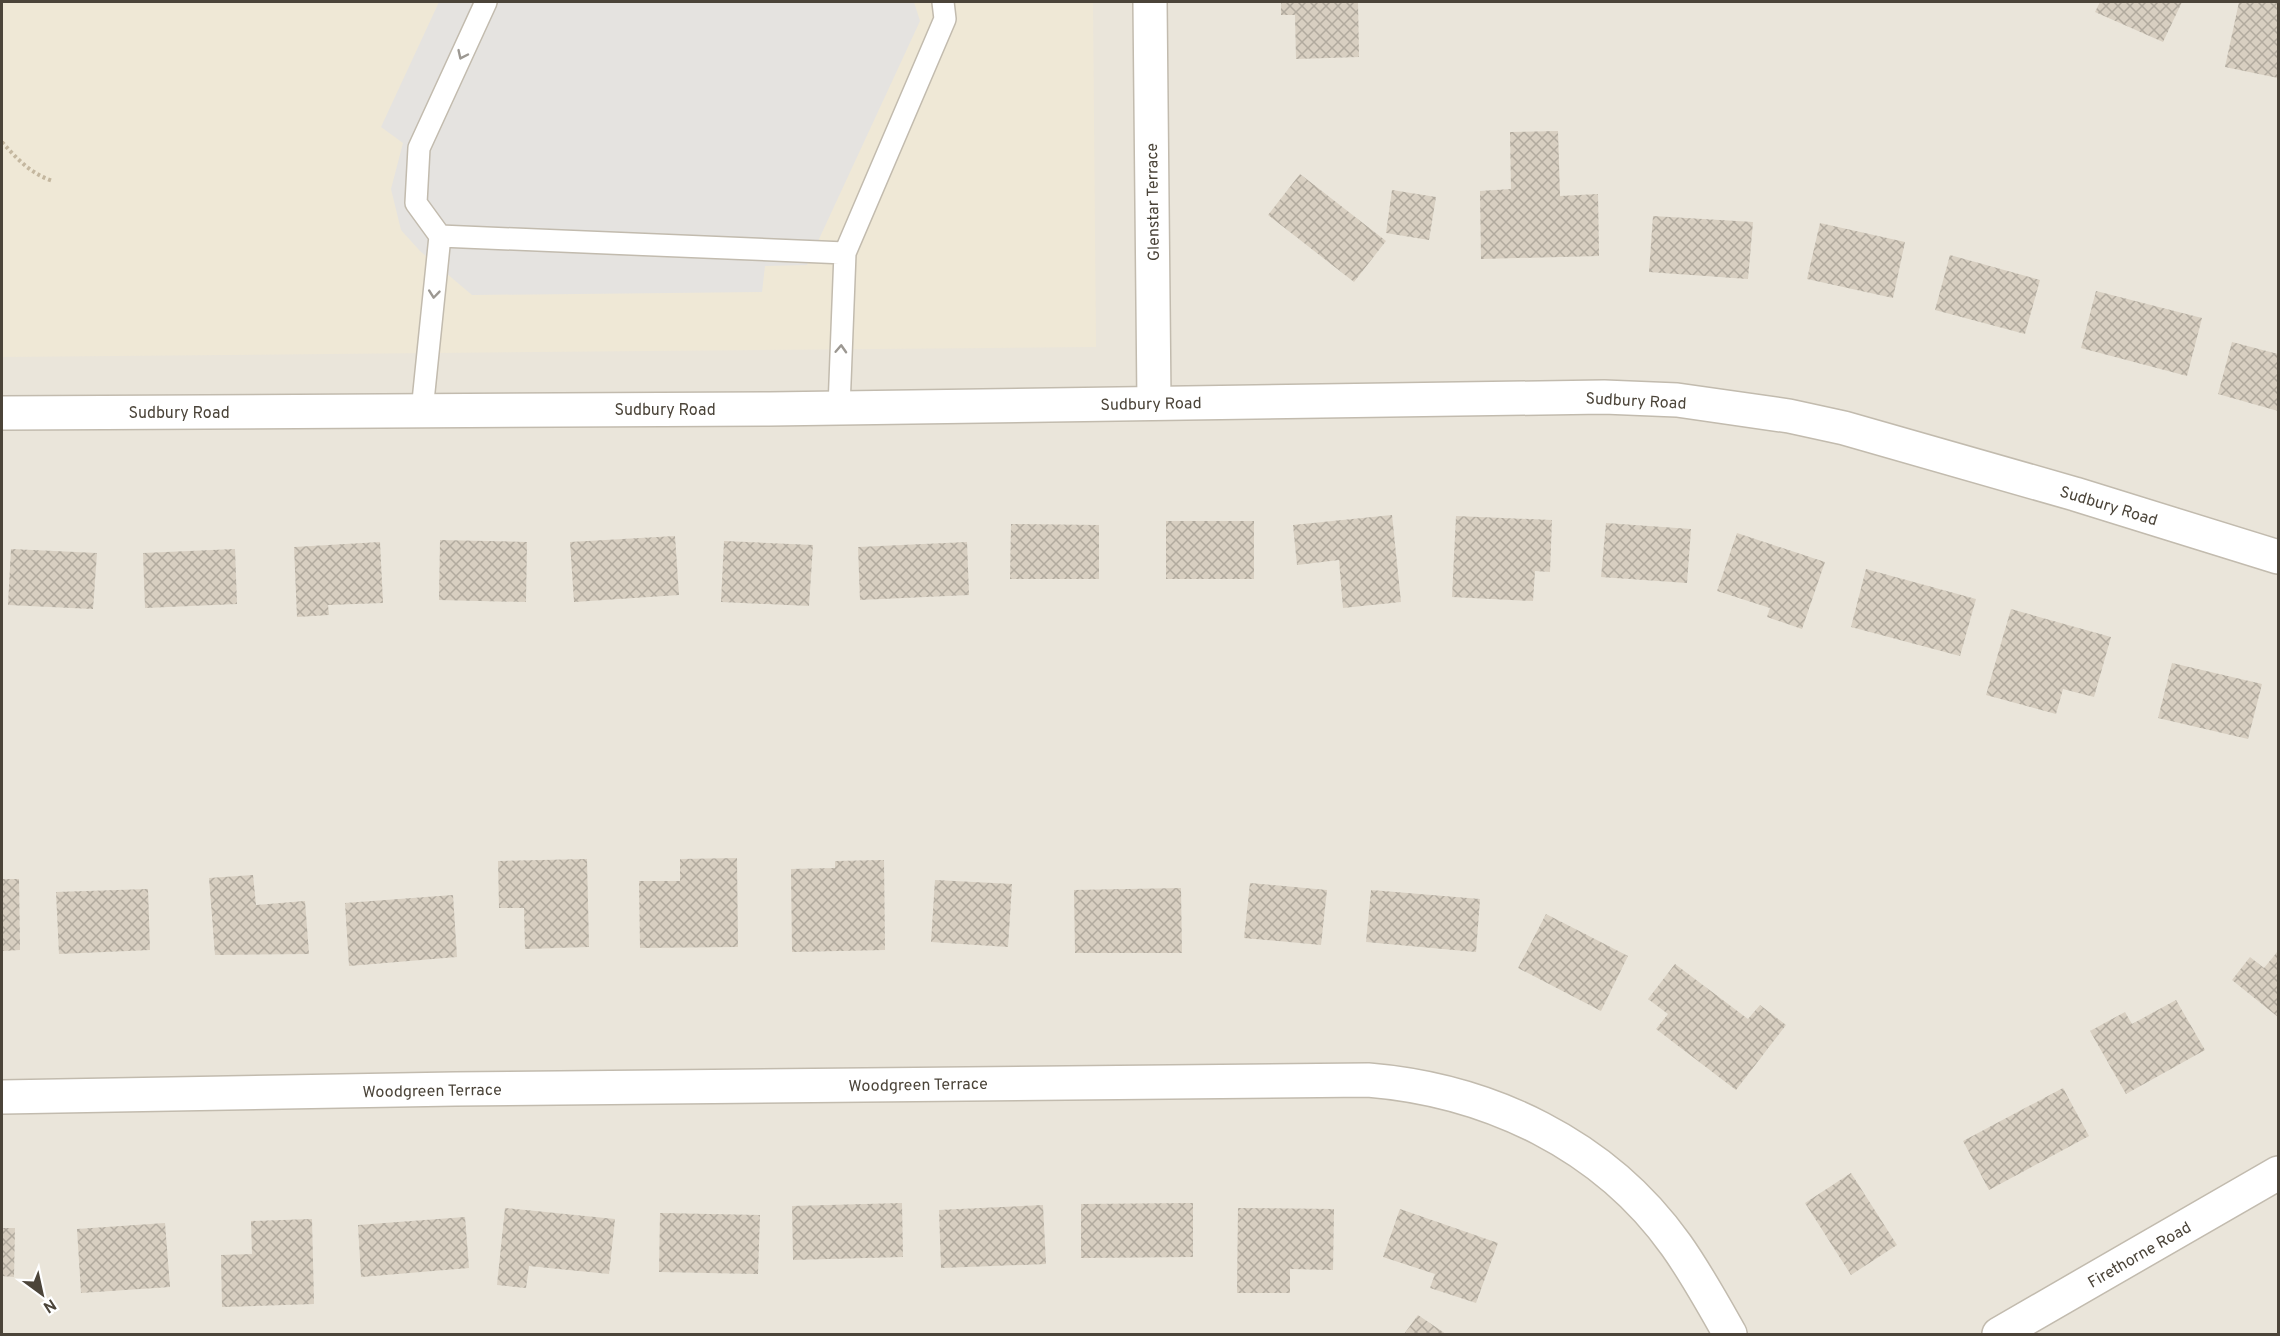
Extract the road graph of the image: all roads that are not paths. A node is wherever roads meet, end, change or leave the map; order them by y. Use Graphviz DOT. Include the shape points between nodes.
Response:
graph roads {
  1 [pos="486,2"];
  2 [pos="943,2"];
  3 [pos="1150,2"];
  4 [pos="440,236"];
  5 [pos="845,253"];
  6 [pos="1154,402"];
  7 [pos="839,408"];
  8 [pos="422,411"];
  9 [pos="2,413"];
  10 [pos="2278,556"];
  11 [pos="2,1097"];
  12 [pos="2278,1173"];
  13 [pos="1730,1335"];
  14 [pos="1999,1335"];
  1 -- 4 [label="lane, one-way" via="419,148 416,202"];
  2 -- 5 [label="lane" via="945,19"];
  3 -- 6 [label="street, Glenstar Terrace"];
  4 -- 5 [label="lane"];
  4 -- 8 [label="lane, one-way"];
  7 -- 5 [label="lane, one-way"];
  6 -- 7 [label="street, Sudbury Road"];
  6 -- 10 [label="street, Sudbury Road" via="1604,397 1688,402 1844,428"];
  7 -- 8 [label="street, Sudbury Road"];
  8 -- 9 [label="street, Sudbury Road"];
  11 -- 13 [label="street, Woodgreen Terrace" via="1400,1082 1495,1106 1550,1132 1601,1166 1647,1209 1675,1244"];
  12 -- 14 [label="street, Firethorne Road"];
}
